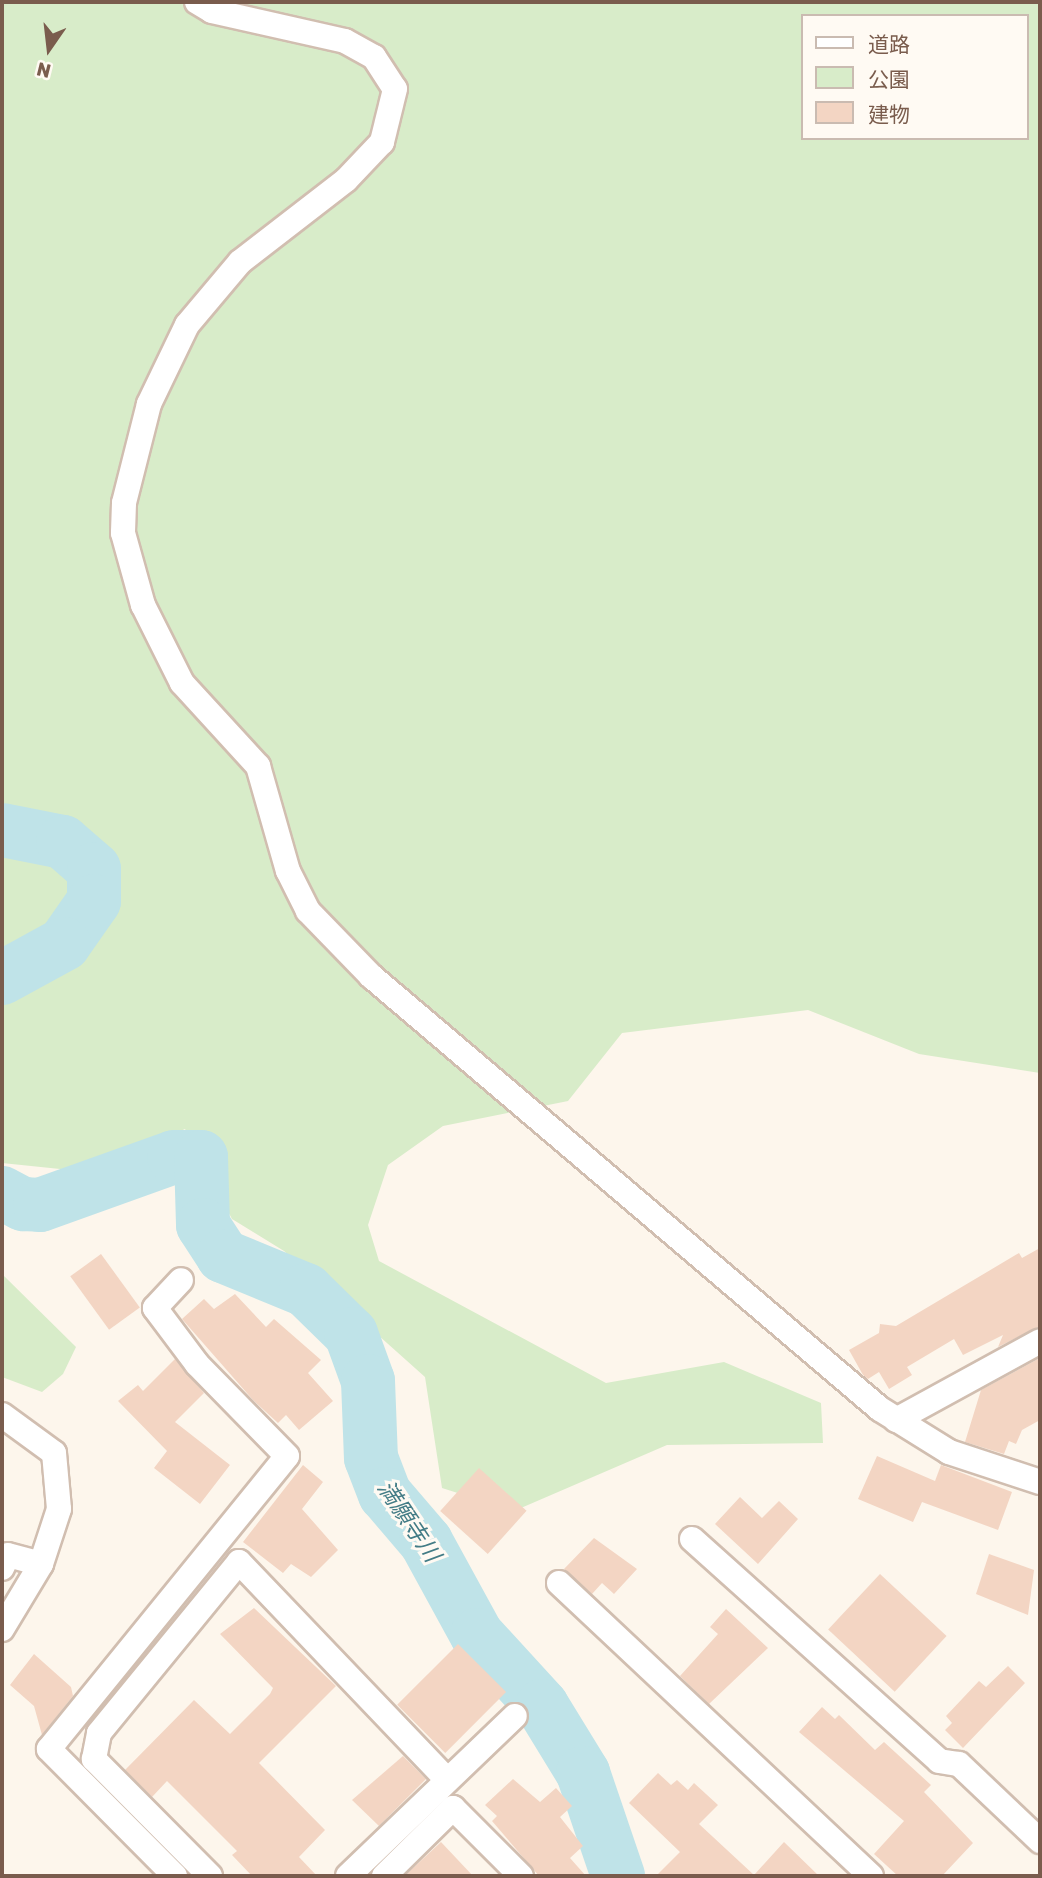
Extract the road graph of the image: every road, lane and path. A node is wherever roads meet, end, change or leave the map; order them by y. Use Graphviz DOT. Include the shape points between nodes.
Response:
graph roads {
  1 [pos="197,2"];
  2 [pos="181,1280"];
  3 [pos="1040,1341"];
  4 [pos="2,1415"];
  5 [pos="896,1420"];
  6 [pos="1040,1482"];
  7 [pos="692,1539"];
  8 [pos="41,1564"];
  9 [pos="2,1568"];
  10 [pos="559,1583"];
  11 [pos="2,1629"];
  12 [pos="515,1716"];
  13 [pos="447,1780"];
  14 [pos="1040,1841"];
  15 [pos="174,1876"];
  16 [pos="210,1876"];
  17 [pos="348,1876"];
  18 [pos="384,1876"];
  19 [pos="521,1876"];
  20 [pos="871,1876"];
  1 -- 5 [label="street" via="212,11 345,41 374,57 395,89 382,142 346,180 240,262 187,325 149,404 124,503 123,533 149,616 182,682 258,766 288,871 308,911 371,976 551,1133"];
  2 -- 15 [label="street" via="155,1308 197,1364 287,1457 49,1749"];
  3 -- 5 [label="street"];
  4 -- 8 [label="street" via="54,1453 59,1508"];
  5 -- 6 [label="street" via="949,1452"];
  7 -- 14 [label="street" via="939,1761 959,1764"];
  8 -- 9 [label="street" via="8,1555"];
  8 -- 11 [label="street"];
  10 -- 20 [label="street"];
  12 -- 13 [label="street"];
  13 -- 16 [label="street" via="239,1562 99,1733 94,1759"];
  13 -- 17 [label="street"];
  18 -- 19 [label="street" via="453,1808"];
}
